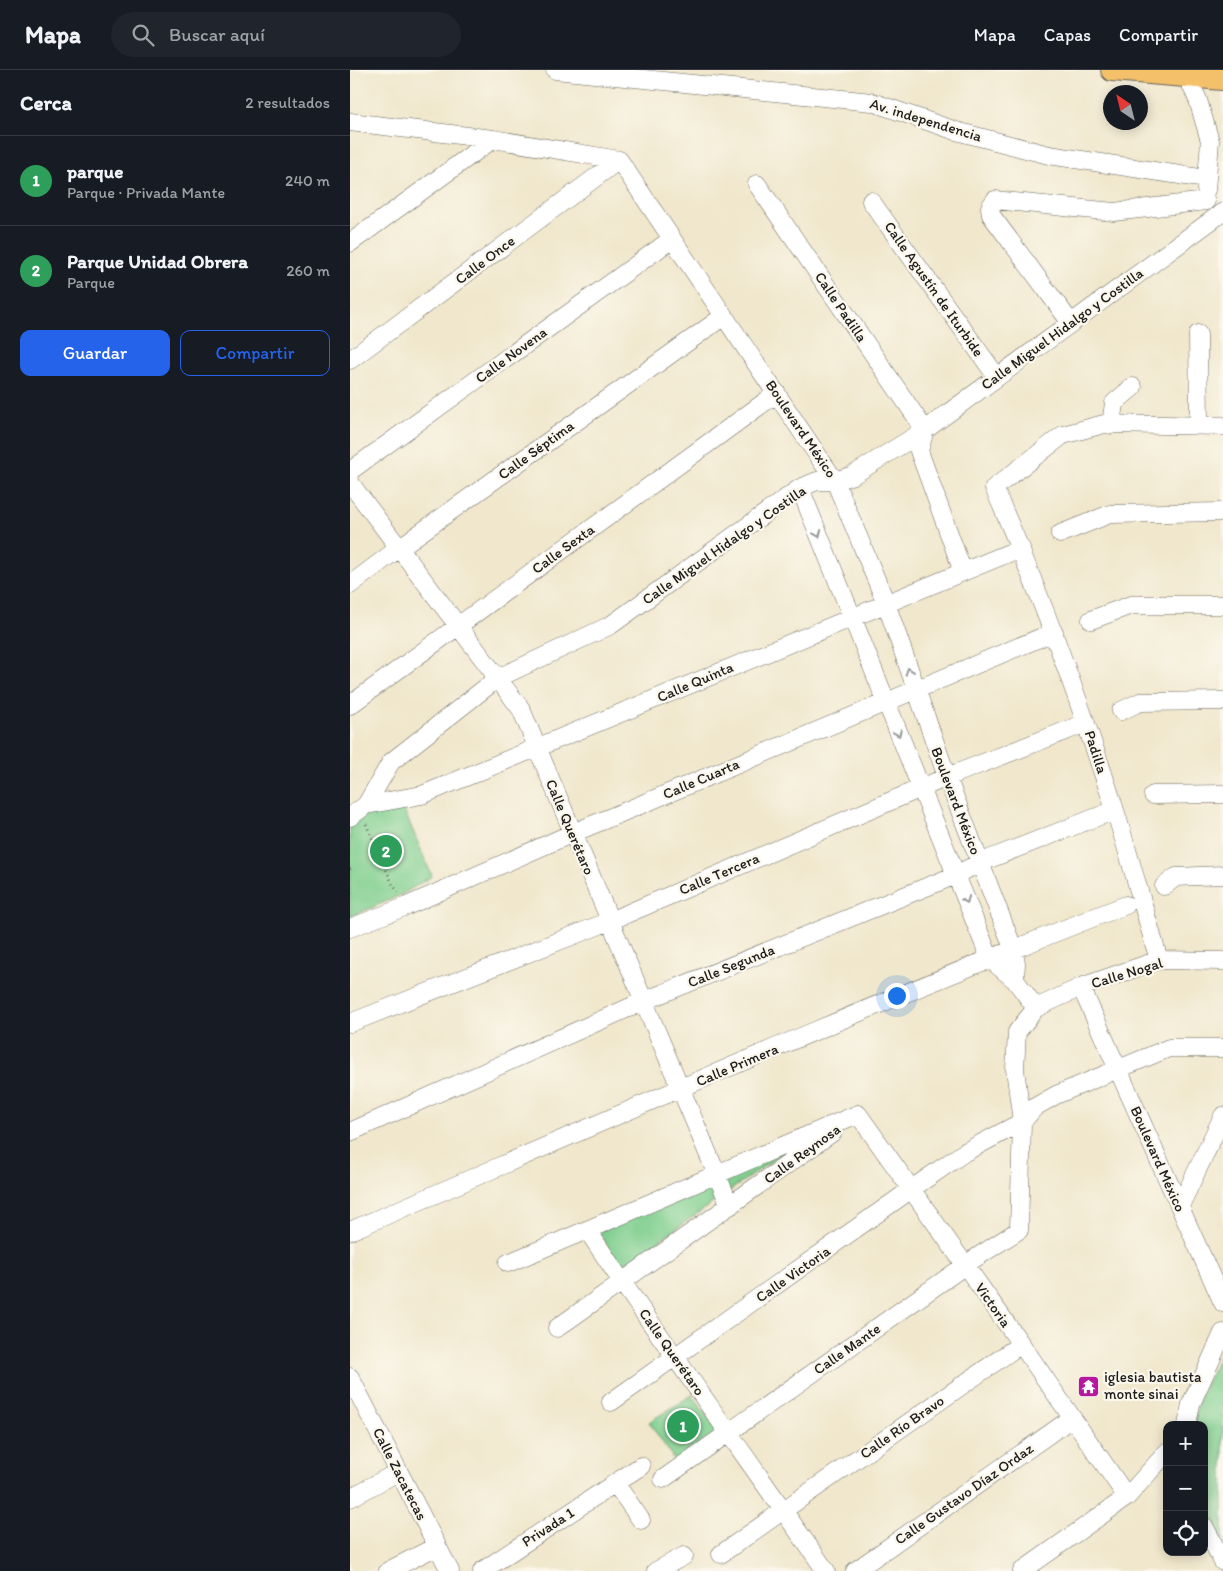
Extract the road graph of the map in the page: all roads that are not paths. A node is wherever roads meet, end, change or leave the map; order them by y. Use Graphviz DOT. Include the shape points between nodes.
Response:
graph roads {
  1 [pos="555,70"];
  2 [pos="1112,70"];
  3 [pos="1176,74"];
  4 [pos="1223,79"];
  5 [pos="350,122"];
  6 [pos="493,139"];
  7 [pos="619,160"];
  8 [pos="1207,175"];
  9 [pos="757,184"];
  10 [pos="871,200"];
  11 [pos="1206,201"];
  12 [pos="1217,216"];
  13 [pos="672,239"];
  14 [pos="350,243"];
  15 [pos="724,316"];
  16 [pos="1071,323"];
  17 [pos="1198,334"];
  18 [pos="350,360"];
  19 [pos="997,377"];
  20 [pos="1133,387"];
  21 [pos="777,393"];
  22 [pos="1111,424"];
  23 [pos="1199,426"];
  24 [pos="1223,426"];
  25 [pos="925,430"];
  26 [pos="350,471"];
  27 [pos="836,480"];
  28 [pos="350,482"];
  29 [pos="800,488"];
  30 [pos="1223,512"];
  31 [pos="1060,534"];
  32 [pos="399,548"];
  33 [pos="1021,548"];
  34 [pos="963,572"];
  35 [pos="350,585"];
  36 [pos="886,603"];
  37 [pos="1223,605"];
  38 [pos="851,617"];
  39 [pos="1091,620"];
  40 [pos="458,626"];
  41 [pos="1054,632"];
  42 [pos="498,678"];
  43 [pos="916,691"];
  44 [pos="1223,701"];
  45 [pos="886,702"];
  46 [pos="350,705"];
  47 [pos="1121,711"];
  48 [pos="1086,723"];
  49 [pos="537,748"];
  50 [pos="946,777"];
  51 [pos="921,788"];
  52 [pos="1223,794"];
  53 [pos="1153,795"];
  54 [pos="1115,810"];
  55 [pos="360,814"];
  56 [pos="573,833"];
  57 [pos="980,863"];
  58 [pos="956,875"];
  59 [pos="1223,875"];
  60 [pos="1164,886"];
  61 [pos="1126,905"];
  62 [pos="610,921"];
  63 [pos="350,928"];
  64 [pos="1013,948"];
  65 [pos="990,958"];
  66 [pos="1159,960"];
  67 [pos="1223,961"];
  68 [pos="1015,980"];
  69 [pos="1081,987"];
  70 [pos="644,1001"];
  71 [pos="1036,1008"];
  72 [pos="350,1023"];
  73 [pos="1223,1048"];
  74 [pos="1118,1070"];
  75 [pos="680,1088"];
  76 [pos="858,1114"];
  77 [pos="1223,1116"];
  78 [pos="1022,1122"];
  79 [pos="350,1132"];
  80 [pos="716,1173"];
  81 [pos="911,1190"];
  82 [pos="730,1206"];
  83 [pos="1180,1206"];
  84 [pos="588,1230"];
  85 [pos="350,1231"];
  86 [pos="508,1263"];
  87 [pos="966,1266"];
  88 [pos="622,1282"];
  89 [pos="1223,1302"];
  90 [pos="557,1328"];
  91 [pos="1223,1333"];
  92 [pos="1021,1344"];
  93 [pos="675,1357"];
  94 [pos="350,1377"];
  95 [pos="611,1402"];
  96 [pos="1072,1418"];
  97 [pos="1187,1421"];
  98 [pos="729,1433"];
  99 [pos="1163,1456"];
  100 [pos="641,1466"];
  101 [pos="398,1472"];
  102 [pos="663,1479"];
  103 [pos="615,1483"];
  104 [pos="1127,1497"];
  105 [pos="350,1498"];
  106 [pos="783,1510"];
  107 [pos="641,1520"];
  108 [pos="1208,1534"];
  109 [pos="437,1546"];
  110 [pos="721,1554"];
  111 [pos="684,1556"];
  112 [pos="1223,1562"];
  113 [pos="388,1571"];
  114 [pos="450,1571"];
  115 [pos="482,1571"];
  116 [pos="656,1571"];
  117 [pos="826,1571"];
  118 [pos="855,1571"];
  119 [pos="1022,1571"];
  1 -- 8 [label="street, Av. independencia" via="872,102 956,131 1049,155"];
  2 -- 3 [label="main road"];
  3 -- 4 [label="main road"];
  3 -- 8 [label="street" via="1198,100 1210,141"];
  5 -- 6 [label="street"];
  6 -- 7 [label="street"];
  6 -- 14 [label="street"];
  7 -- 13 [label="street, Boulevard México"];
  7 -- 18 [label="street, Calle Once"];
  8 -- 11 [label="street"];
  9 -- 25 [label="street, Calle Padilla"];
  10 -- 19 [label="street, Calle Agustín de Iturbide"];
  11 -- 12 [label="street"];
  11 -- 16 [label="street" via="1114,212 995,200 990,207 991,215"];
  12 -- 16 [label="street, Calle Miguel Hidalgo y Costilla"];
  13 -- 15 [label="street, Boulevard México"];
  13 -- 26 [label="street, Calle Novena"];
  15 -- 21 [label="street, Boulevard México"];
  15 -- 32 [label="street, Calle Séptima"];
  16 -- 19 [label="street, Calle Miguel Hidalgo y Costilla"];
  17 -- 23 [label="street"];
  19 -- 25 [label="street, Calle Miguel Hidalgo y Costilla"];
  20 -- 22 [label="street" via="1114,403"];
  21 -- 27 [label="street, Boulevard México"];
  21 -- 40 [label="street, Calle Sexta"];
  22 -- 23 [label="street"];
  22 -- 33 [label="street, Padilla" via="1063,435 994,488"];
  23 -- 24 [label="street"];
  25 -- 27 [label="street, Calle Miguel Hidalgo y Costilla" via="853,475"];
  25 -- 34 [label="street" via="919,450"];
  27 -- 29 [label="street, Calle Miguel Hidalgo y Costilla" via="817,481"];
  27 -- 36 [label="street, Boulevard México"];
  28 -- 32 [label="street, Calle Querétaro"];
  29 -- 38 [label="street, Boulevard México, one-way"];
  29 -- 42 [label="street, Calle Miguel Hidalgo y Costilla" via="611,624"];
  30 -- 31 [label="street" via="1110,514"];
  32 -- 35 [label="street, Calle Séptima"];
  32 -- 40 [label="street, Calle Querétaro"];
  33 -- 34 [label="street, Calle Quinta"];
  33 -- 41 [label="street, Padilla"];
  34 -- 36 [label="street, Calle Quinta"];
  36 -- 38 [label="street, Calle Quinta"];
  43 -- 36 [label="street, Boulevard México, one-way"];
  37 -- 39 [label="street" via="1131,605"];
  38 -- 45 [label="street, Boulevard México"];
  38 -- 49 [label="street, Calle Quinta"];
  40 -- 42 [label="street, Calle Querétaro"];
  40 -- 46 [label="street, Calle Sexta"];
  41 -- 43 [label="street, Calle Cuarta"];
  41 -- 48 [label="street, Padilla"];
  42 -- 49 [label="street, Calle Querétaro" via="521,709"];
  42 -- 55 [label="street, Calle Miguel Hidalgo y Costilla" via="391,762"];
  43 -- 45 [label="street, Calle Cuarta"];
  43 -- 50 [label="street, Boulevard México"];
  44 -- 47 [label="street" via="1140,702"];
  45 -- 51 [label="street, Boulevard México, one-way"];
  45 -- 56 [label="street, Calle Cuarta"];
  48 -- 50 [label="street, Calle Tercera"];
  48 -- 54 [label="street, Padilla"];
  49 -- 55 [label="street, Calle Quinta" via="422,795"];
  49 -- 56 [label="street, Calle Querétaro"];
  50 -- 51 [label="street, Calle Tercera"];
  50 -- 57 [label="street, Boulevard México"];
  51 -- 58 [label="street, Boulevard México"];
  51 -- 62 [label="street, Calle Tercera"];
  52 -- 53 [label="street"];
  54 -- 57 [label="street, Calle Segunda"];
  54 -- 66 [label="street, Padilla"];
  56 -- 62 [label="street, Calle Querétaro"];
  56 -- 63 [label="street, Calle Cuarta"];
  57 -- 58 [label="street, Calle Segunda"];
  57 -- 64 [label="street, Boulevard México"];
  58 -- 65 [label="street, Boulevard México, one-way"];
  58 -- 70 [label="street, Calle Segunda"];
  59 -- 60 [label="street" via="1176,877"];
  61 -- 64 [label="street, Calle Primera"];
  62 -- 70 [label="street, Calle Querétaro"];
  62 -- 72 [label="street, Calle Tercera"];
  64 -- 65 [label="street, Calle Primera"];
  64 -- 68 [label="street, Boulevard México"];
  65 -- 68 [label="street, Boulevard México"];
  65 -- 75 [label="street, Calle Primera"];
  66 -- 67 [label="street, Calle Nogal"];
  66 -- 69 [label="street, Calle Nogal"];
  68 -- 71 [label="street"];
  69 -- 71 [label="street, Calle Nogal"];
  69 -- 74 [label="street, Boulevard México"];
  70 -- 75 [label="street, Calle Querétaro"];
  70 -- 79 [label="street, Calle Segunda"];
  71 -- 78 [label="street" via="1017,1032 1015,1069"];
  73 -- 74 [label="street, Calle Victoria" via="1169,1048"];
  74 -- 78 [label="street, Calle Victoria" via="1056,1095 1035,1107"];
  74 -- 83 [label="street, Boulevard México"];
  75 -- 80 [label="street, Calle Querétaro"];
  75 -- 85 [label="street, Calle Primera"];
  76 -- 80 [label="street, Calle Reynosa"];
  76 -- 81 [label="street, Victoria"];
  76 -- 82 [label="street, Calle Reynosa"];
  77 -- 83 [label="street"];
  78 -- 81 [label="street, Calle Victoria" via="965,1152"];
  78 -- 87 [label="street, Calle Mante" via="1019,1230"];
  80 -- 82 [label="street, Calle Querétaro"];
  80 -- 84 [label="street, Calle Reynosa"];
  81 -- 87 [label="street, Victoria"];
  81 -- 93 [label="street, Calle Victoria"];
  82 -- 88 [label="street, Calle Reynosa"];
  83 -- 89 [label="street, Boulevard México"];
  84 -- 86 [label="street, Calle Reynosa"];
  84 -- 88 [label="street, Calle Querétaro"];
  87 -- 92 [label="street, Victoria"];
  87 -- 98 [label="street, Calle Mante"];
  88 -- 90 [label="street, Calle Reynosa"];
  88 -- 93 [label="street, Calle Querétaro"];
  91 -- 97 [label="street"];
  92 -- 96 [label="street, Victoria"];
  92 -- 106 [label="street, Calle Río Bravo"];
  93 -- 95 [label="street, Calle Victoria"];
  93 -- 98 [label="street, Calle Querétaro"];
  94 -- 101 [label="street, Calle Zacatecas"];
  96 -- 104 [label="street, Victoria"];
  96 -- 118 [label="street, Calle Gustavo Díaz Ordaz"];
  98 -- 102 [label="street, Calle Mante"];
  98 -- 106 [label="street, Calle Querétaro"];
  99 -- 104 [label="street"];
  100 -- 103 [label="street, Privada 1"];
  101 -- 105 [label="street"];
  101 -- 109 [label="street, Calle Zacatecas"];
  103 -- 107 [label="street"];
  103 -- 115 [label="street, Privada 1"];
  104 -- 119 [label="street"];
  106 -- 110 [label="street, Calle Río Bravo"];
  106 -- 117 [label="street, Calle Querétaro"];
  108 -- 112 [label="street"];
  109 -- 113 [label="street"];
  109 -- 114 [label="street, Calle Zacatecas"];
  111 -- 116 [label="street"];
}
